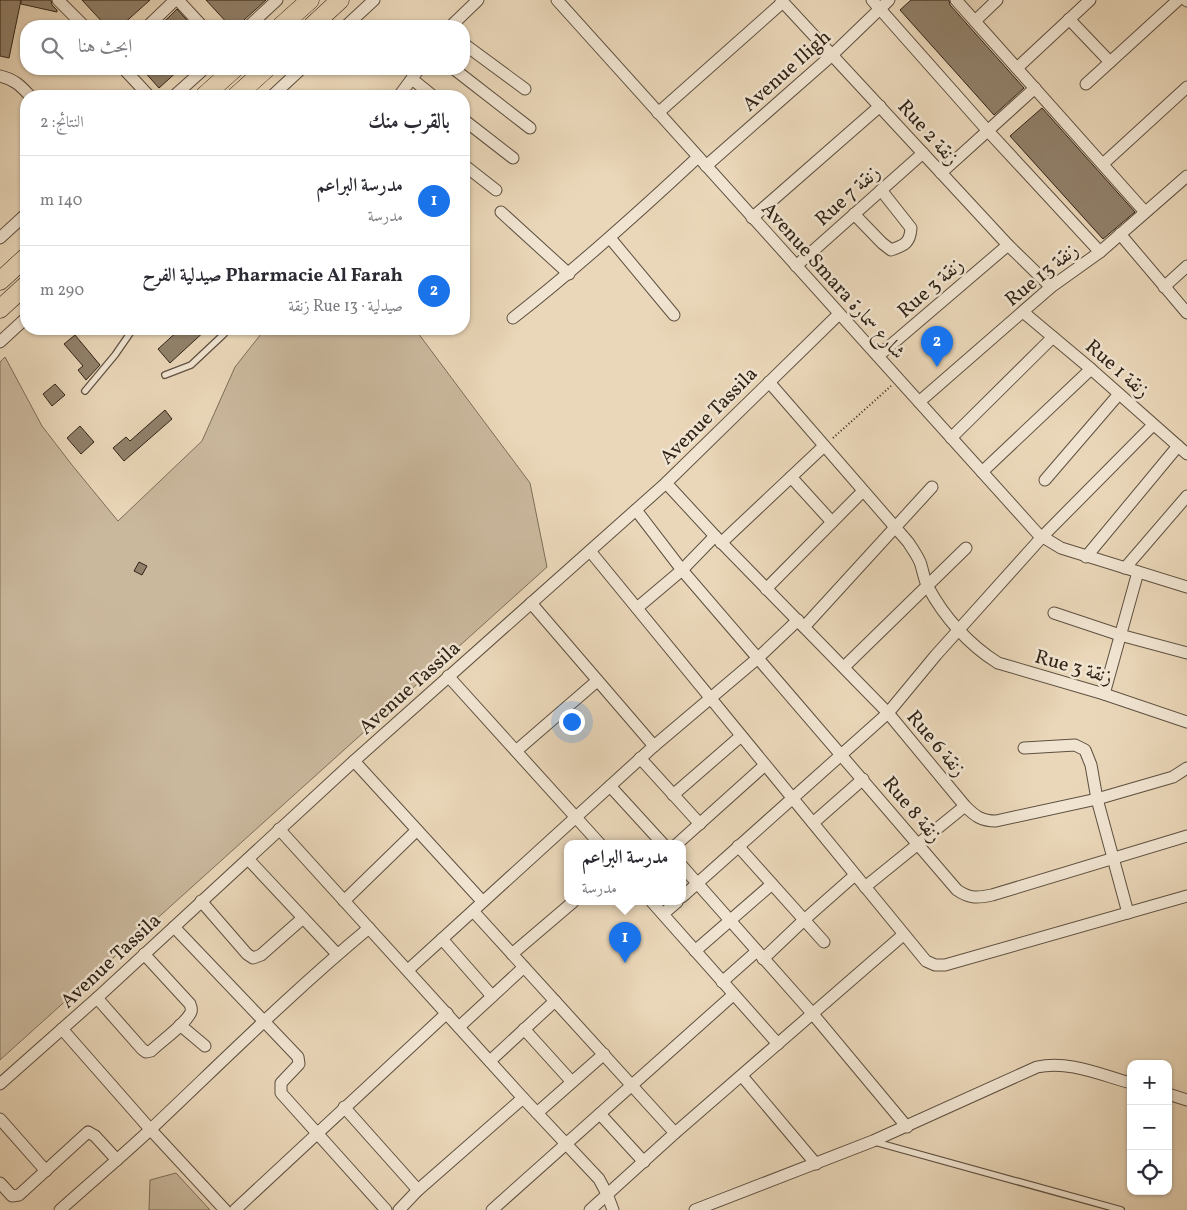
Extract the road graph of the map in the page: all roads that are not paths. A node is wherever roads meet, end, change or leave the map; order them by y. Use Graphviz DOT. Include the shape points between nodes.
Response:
graph roads {
  1 [pos="58,0"];
  2 [pos="177,0"];
  3 [pos="279,0"];
  4 [pos="310,0"];
  5 [pos="340,0"];
  6 [pos="374,0"];
  7 [pos="478,0"];
  8 [pos="889,0"];
  9 [pos="956,0"];
  10 [pos="998,0"];
  11 [pos="1090,0"];
  12 [pos="1178,0"];
  13 [pos="782,1"];
  14 [pos="562,2"];
  15 [pos="876,4"];
  16 [pos="1069,19"];
  17 [pos="78,20"];
  18 [pos="155,20"];
  19 [pos="196,20"];
  20 [pos="257,20"];
  21 [pos="287,20"];
  22 [pos="288,20"];
  23 [pos="318,20"];
  24 [pos="352,20"];
  25 [pos="458,20"];
  26 [pos="975,21"];
  27 [pos="470,48"];
  28 [pos="831,56"];
  29 [pos="1110,62"];
  30 [pos="1017,68"];
  31 [pos="129,75"];
  32 [pos="197,75"];
  33 [pos="227,75"];
  34 [pos="260,75"];
  35 [pos="295,75"];
  36 [pos="415,75"];
  37 [pos="462,75"];
  38 [pos="0,76"];
  39 [pos="412,79"];
  40 [pos="1086,84"];
  41 [pos="1187,87"];
  42 [pos="1035,88"];
  43 [pos="524,89"];
  44 [pos="24,90"];
  45 [pos="142,90"];
  46 [pos="181,90"];
  47 [pos="211,90"];
  48 [pos="246,90"];
  49 [pos="278,90"];
  50 [pos="404,90"];
  51 [pos="426,90"];
  52 [pos="880,106"];
  53 [pos="658,113"];
  54 [pos="470,125"];
  55 [pos="530,128"];
  56 [pos="988,131"];
  57 [pos="923,153"];
  58 [pos="698,157"];
  59 [pos="513,158"];
  60 [pos="1104,163"];
  61 [pos="706,166"];
  62 [pos="470,170"];
  63 [pos="941,173"];
  64 [pos="1187,176"];
  65 [pos="496,190"];
  66 [pos="881,190"];
  67 [pos="501,212"];
  68 [pos="1146,212"];
  69 [pos="854,214"];
  70 [pos="752,218"];
  71 [pos="20,219"];
  72 [pos="1120,234"];
  73 [pos="1,235"];
  74 [pos="610,238"];
  75 [pos="1008,245"];
  76 [pos="1100,252"];
  77 [pos="20,263"];
  78 [pos="796,266"];
  79 [pos="1187,266"];
  80 [pos="569,274"];
  81 [pos="0,281"];
  82 [pos="1051,287"];
  83 [pos="1164,287"];
  84 [pos="20,291"];
  85 [pos="0,309"];
  86 [pos="1023,312"];
  87 [pos="1187,313"];
  88 [pos="839,314"];
  89 [pos="674,315"];
  90 [pos="513,318"];
  91 [pos="20,324"];
  92 [pos="129,335"];
  93 [pos="223,335"];
  94 [pos="1053,337"];
  95 [pos="0,342"];
  96 [pos="878,356"];
  97 [pos="1091,369"];
  98 [pos="165,375"];
  99 [pos="769,382"];
  100 [pos="85,391"];
  101 [pos="1119,394"];
  102 [pos="919,402"];
  103 [pos="1153,424"];
  104 [pos="951,438"];
  105 [pos="824,446"];
  106 [pos="1183,450"];
  107 [pos="982,472"];
  108 [pos="790,477"];
  109 [pos="1045,480"];
  110 [pos="666,483"];
  111 [pos="932,487"];
  112 [pos="863,491"];
  113 [pos="1187,496"];
  114 [pos="636,510"];
  115 [pos="832,522"];
  116 [pos="895,528"];
  117 [pos="1042,537"];
  118 [pos="718,539"];
  119 [pos="966,548"];
  120 [pos="590,551"];
  121 [pos="1086,557"];
  122 [pos="1125,568"];
  123 [pos="682,570"];
  124 [pos="1138,572"];
  125 [pos="927,586"];
  126 [pos="1187,587"];
  127 [pos="766,588"];
  128 [pos="531,603"];
  129 [pos="637,608"];
  130 [pos="1054,613"];
  131 [pos="801,623"];
  132 [pos="960,630"];
  133 [pos="1120,635"];
  134 [pos="1187,653"];
  135 [pos="758,658"];
  136 [pos="844,667"];
  137 [pos="448,676"];
  138 [pos="597,681"];
  139 [pos="1104,694"];
  140 [pos="711,698"];
  141 [pos="888,713"];
  142 [pos="1187,722"];
  143 [pos="741,736"];
  144 [pos="654,746"];
  145 [pos="1024,748"];
  146 [pos="516,751"];
  147 [pos="842,754"];
  148 [pos="640,758"];
  149 [pos="354,761"];
  150 [pos="765,765"];
  151 [pos="1187,768"];
  152 [pos="863,779"];
  153 [pos="610,786"];
  154 [pos="673,794"];
  155 [pos="792,798"];
  156 [pos="1097,799"];
  157 [pos="965,806"];
  158 [pos="576,817"];
  159 [pos="812,823"];
  160 [pos="700,824"];
  161 [pos="279,830"];
  162 [pos="417,830"];
  163 [pos="1187,836"];
  164 [pos="596,840"];
  165 [pos="659,840"];
  166 [pos="682,840"];
  167 [pos="918,844"];
  168 [pos="738,846"];
  169 [pos="1113,858"];
  170 [pos="248,859"];
  171 [pos="686,870"];
  172 [pos="855,876"];
  173 [pos="698,884"];
  174 [pos="772,884"];
  175 [pos="865,887"];
  176 [pos="686,894"];
  177 [pos="1187,896"];
  178 [pos="344,900"];
  179 [pos="201,901"];
  180 [pos="482,901"];
  181 [pos="569,905"];
  182 [pos="655,905"];
  183 [pos="674,905"];
  184 [pos="473,910"];
  185 [pos="1128,913"];
  186 [pos="663,914"];
  187 [pos="302,918"];
  188 [pos="804,920"];
  189 [pos="730,921"];
  190 [pos="174,926"];
  191 [pos="369,928"];
  192 [pos="903,935"];
  193 [pos="442,939"];
  194 [pos="824,942"];
  195 [pos="695,951"];
  196 [pos="144,954"];
  197 [pos="338,954"];
  198 [pos="512,954"];
  199 [pos="760,955"];
  200 [pos="524,967"];
  201 [pos="408,970"];
  202 [pos="722,982"];
  203 [pos="733,995"];
  204 [pos="492,996"];
  205 [pos="98,998"];
  206 [pos="555,1001"];
  207 [pos="447,1013"];
  208 [pos="812,1013"];
  209 [pos="264,1022"];
  210 [pos="180,1025"];
  211 [pos="459,1027"];
  212 [pos="524,1028"];
  213 [pos="62,1029"];
  214 [pos="778,1044"];
  215 [pos="204,1046"];
  216 [pos="604,1054"];
  217 [pos="490,1061"];
  218 [pos="742,1076"];
  219 [pos="572,1082"];
  220 [pos="1127,1082"];
  221 [pos="0,1084"];
  222 [pos="632,1085"];
  223 [pos="1172,1095"];
  224 [pos="523,1098"];
  225 [pos="1187,1100"];
  226 [pos="344,1107"];
  227 [pos="537,1113"];
  228 [pos="600,1114"];
  229 [pos="0,1120"];
  230 [pos="907,1127"];
  231 [pos="150,1129"];
  232 [pos="317,1133"];
  233 [pos="675,1133"];
  234 [pos="873,1141"];
  235 [pos="566,1144"];
  236 [pos="116,1160"];
  237 [pos="644,1162"];
  238 [pos="816,1164"];
  239 [pos="46,1171"];
  240 [pos="0,1183"];
  241 [pos="418,1190"];
  242 [pos="607,1194"];
  243 [pos="702,1209"];
  244 [pos="60,1210"];
  245 [pos="225,1210"];
  246 [pos="235,1210"];
  247 [pos="386,1210"];
  248 [pos="399,1210"];
  249 [pos="492,1210"];
  250 [pos="590,1210"];
  251 [pos="613,1210"];
  252 [pos="1121,1210"];
  1 -- 17 [label="street"];
  2 -- 18 [label="street"];
  2 -- 19 [label="street"];
  3 -- 20 [label="street"];
  3 -- 21 [label="street"];
  4 -- 22 [label="main road"];
  5 -- 23 [label="main road"];
  6 -- 24 [label="street"];
  7 -- 25 [label="street"];
  8 -- 15 [label="street, Avenue Iligh"];
  9 -- 26 [label="street"];
  10 -- 26 [label="street"];
  11 -- 16 [label="street"];
  12 -- 29 [label="street"];
  13 -- 28 [label="street, Rue 2 زنقة"];
  13 -- 53 [label="street"];
  14 -- 53 [label="street, Avenue Smara شارع سمارة"];
  15 -- 28 [label="street, Avenue Iligh"];
  15 -- 56 [label="street"];
  16 -- 29 [label="street"];
  16 -- 30 [label="street"];
  26 -- 30 [label="street"];
  27 -- 43 [label="street"];
  28 -- 52 [label="street, Rue 2 زنقة"];
  28 -- 61 [label="street, Avenue Iligh"];
  29 -- 40 [label="street"];
  30 -- 42 [label="street"];
  31 -- 45 [label="street"];
  32 -- 46 [label="street"];
  33 -- 47 [label="main road"];
  34 -- 48 [label="main road"];
  35 -- 49 [label="street"];
  36 -- 39 [label="street"];
  37 -- 55 [label="street"];
  38 -- 44 [label="street" via="10,78"];
  39 -- 50 [label="street"];
  39 -- 51 [label="street"];
  41 -- 60 [label="street"];
  42 -- 56 [label="street"];
  42 -- 60 [label="street"];
  52 -- 57 [label="street, Rue 2 زنقة"];
  52 -- 70 [label="street"];
  53 -- 58 [label="street, Avenue Smara شارع سمارة"];
  54 -- 59 [label="street"];
  56 -- 63 [label="street"];
  56 -- 76 [label="street"];
  57 -- 63 [label="street, Rue 2 زنقة"];
  57 -- 66 [label="street, Rue 7 زنقة"];
  58 -- 61 [label="street, Avenue Smara شارع سمارة"];
  58 -- 74 [label="street"];
  60 -- 68 [label="street"];
  61 -- 70 [label="street, Avenue Smara شارع سمارة"];
  62 -- 65 [label="street"];
  63 -- 75 [label="street, Rue 2 زنقة"];
  64 -- 68 [label="street, Rue 13 زنقة"];
  66 -- 69 [label="street, Rue 7 زنقة"];
  66 -- 69 [label="street" via="912,228 911,238 903,246 891,250"];
  67 -- 80 [label="street"];
  68 -- 72 [label="street, Rue 13 زنقة"];
  69 -- 78 [label="street, Rue 7 زنقة"];
  70 -- 78 [label="street, Avenue Smara شارع سمارة"];
  71 -- 73 [label="street"];
  72 -- 76 [label="street, Rue 13 زنقة"];
  72 -- 83 [label="street"];
  74 -- 80 [label="street"];
  74 -- 89 [label="street"];
  75 -- 82 [label="street, Rue 2 زنقة"];
  75 -- 96 [label="street, Rue 3 زنقة"];
  76 -- 82 [label="street, Rue 13 زنقة"];
  77 -- 81 [label="main road"];
  78 -- 88 [label="street, Avenue Smara شارع سمارة"];
  79 -- 83 [label="street"];
  80 -- 90 [label="street"];
  82 -- 86 [label="street, Rue 13 زنقة"];
  83 -- 87 [label="street"];
  84 -- 85 [label="main road"];
  86 -- 94 [label="street, Rue 1 زنقة"];
  86 -- 102 [label="street, Rue 13 زنقة"];
  88 -- 96 [label="street, Avenue Smara شارع سمارة"];
  88 -- 99 [label="street, Avenue Tassila"];
  91 -- 95 [label="street"];
  92 -- 100 [label="lane"];
  93 -- 98 [label="lane" via="190,365"];
  94 -- 97 [label="street, Rue 1 زنقة"];
  94 -- 104 [label="street"];
  96 -- 102 [label="street, Avenue Smara شارع سمارة"];
  97 -- 101 [label="street, Rue 1 زنقة"];
  97 -- 107 [label="street"];
  99 -- 105 [label="street, Rue 3 زنقة"];
  99 -- 110 [label="street, Avenue Tassila"];
  101 -- 103 [label="street, Rue 1 زنقة"];
  101 -- 109 [label="street"];
  102 -- 104 [label="street, Avenue Smara شارع سمارة"];
  103 -- 106 [label="street, Rue 1 زنقة"];
  103 -- 117 [label="street"];
  104 -- 107 [label="street, Avenue Smara شارع سمارة"];
  105 -- 108 [label="street"];
  105 -- 112 [label="street, Rue 3 زنقة"];
  106 -- 121 [label="street"];
  107 -- 117 [label="street, Avenue Smara شارع سمارة"];
  108 -- 115 [label="street"];
  108 -- 118 [label="street"];
  110 -- 114 [label="street, Avenue Tassila"];
  110 -- 118 [label="street, Rue 6 زنقة"];
  111 -- 116 [label="street"];
  112 -- 115 [label="street"];
  112 -- 116 [label="street, Rue 3 زنقة"];
  113 -- 122 [label="street"];
  114 -- 120 [label="street, Avenue Tassila"];
  114 -- 123 [label="street, Rue 8 زنقة"];
  115 -- 127 [label="street"];
  116 -- 125 [label="street, Rue 3 زنقة" via="919,560"];
  116 -- 131 [label="street"];
  117 -- 121 [label="street, Avenue Smara شارع سمارة"];
  117 -- 132 [label="street"];
  118 -- 123 [label="street"];
  118 -- 127 [label="street, Rue 6 زنقة"];
  119 -- 125 [label="street"];
  120 -- 128 [label="street, Avenue Tassila"];
  120 -- 129 [label="street"];
  121 -- 122 [label="street, Avenue Smara شارع سمارة"];
  122 -- 124 [label="street, Avenue Smara شارع سمارة"];
  123 -- 129 [label="street"];
  123 -- 135 [label="street, Rue 8 زنقة"];
  124 -- 126 [label="street, Avenue Smara شارع سمارة"];
  124 -- 133 [label="street"];
  125 -- 132 [label="street, Rue 3 زنقة"];
  125 -- 136 [label="street"];
  127 -- 131 [label="street, Rue 6 زنقة"];
  128 -- 137 [label="street, Avenue Tassila"];
  128 -- 138 [label="street"];
  129 -- 140 [label="street"];
  130 -- 133 [label="street"];
  131 -- 135 [label="street"];
  131 -- 136 [label="street, Rue 6 زنقة"];
  132 -- 139 [label="street, Rue 3 زنقة" via="984,655 998,663"];
  132 -- 141 [label="street"];
  133 -- 134 [label="street"];
  133 -- 139 [label="street"];
  135 -- 140 [label="street"];
  135 -- 147 [label="street, Rue 8 زنقة"];
  136 -- 141 [label="street, Rue 6 زنقة"];
  137 -- 146 [label="street"];
  137 -- 149 [label="street, Avenue Tassila"];
  138 -- 144 [label="street"];
  138 -- 146 [label="street"];
  139 -- 142 [label="street, Rue 3 زنقة"];
  140 -- 143 [label="street"];
  140 -- 144 [label="street"];
  141 -- 147 [label="street"];
  141 -- 157 [label="street, Rue 6 زنقة"];
  143 -- 150 [label="street"];
  143 -- 154 [label="street"];
  144 -- 148 [label="street"];
  145 -- 156 [label="street" via="1076,745 1084,750 1091,765"];
  146 -- 158 [label="street"];
  147 -- 152 [label="street, Rue 8 زنقة"];
  147 -- 155 [label="street"];
  148 -- 153 [label="street"];
  148 -- 154 [label="street"];
  149 -- 161 [label="street, Avenue Tassila"];
  149 -- 162 [label="street"];
  150 -- 155 [label="street"];
  150 -- 160 [label="street"];
  151 -- 156 [label="street, Rue 6 زنقة" via="1172,776"];
  152 -- 159 [label="street"];
  152 -- 167 [label="street, Rue 8 زنقة"];
  153 -- 158 [label="street"];
  153 -- 165 [label="street"];
  154 -- 160 [label="street"];
  155 -- 159 [label="street"];
  155 -- 168 [label="street"];
  156 -- 157 [label="street, Rue 6 زنقة" via="996,821 978,818"];
  156 -- 169 [label="street"];
  157 -- 167 [label="street"];
  158 -- 164 [label="street"];
  158 -- 180 [label="street"];
  159 -- 172 [label="street"];
  160 -- 166 [label="street"];
  161 -- 170 [label="street, Avenue Tassila"];
  161 -- 178 [label="street"];
  162 -- 178 [label="street"];
  162 -- 180 [label="street"];
  163 -- 169 [label="street, Rue 8 زنقة"];
  167 -- 169 [label="street, Rue 8 زنقة" via="957,890 977,898"];
  167 -- 175 [label="street"];
  168 -- 173 [label="street"];
  168 -- 174 [label="street"];
  169 -- 185 [label="street"];
  170 -- 179 [label="street, Avenue Tassila"];
  170 -- 187 [label="street"];
  171 -- 173 [label="street"];
  172 -- 175 [label="street"];
  172 -- 188 [label="street"];
  173 -- 176 [label="street"];
  173 -- 189 [label="street"];
  174 -- 188 [label="street"];
  174 -- 189 [label="street"];
  175 -- 192 [label="street"];
  177 -- 185 [label="street"];
  178 -- 191 [label="street"];
  179 -- 187 [label="street" via="253,958 261,955"];
  179 -- 190 [label="street, Avenue Tassila"];
  180 -- 184 [label="street"];
  181 -- 198 [label="street"];
  182 -- 186 [label="street"];
  183 -- 186 [label="street"];
  184 -- 193 [label="street"];
  184 -- 198 [label="street"];
  185 -- 192 [label="street" via="940,965 926,961"];
  186 -- 195 [label="street"];
  187 -- 197 [label="street"];
  188 -- 194 [label="street"];
  188 -- 199 [label="street"];
  189 -- 195 [label="street"];
  189 -- 199 [label="street"];
  190 -- 196 [label="street, Avenue Tassila"];
  190 -- 209 [label="street"];
  191 -- 197 [label="street"];
  191 -- 201 [label="street"];
  192 -- 208 [label="street"];
  193 -- 201 [label="street"];
  193 -- 204 [label="street"];
  195 -- 202 [label="street"];
  196 -- 205 [label="street, Avenue Tassila"];
  196 -- 210 [label="street" via="190,1004 190,1014"];
  197 -- 209 [label="street"];
  198 -- 200 [label="street"];
  199 -- 202 [label="street"];
  199 -- 208 [label="street"];
  200 -- 204 [label="street"];
  200 -- 206 [label="street"];
  201 -- 207 [label="street"];
  202 -- 203 [label="street"];
  203 -- 214 [label="street"];
  203 -- 222 [label="street"];
  204 -- 211 [label="street"];
  205 -- 210 [label="street" via="146,1052"];
  205 -- 213 [label="street, Avenue Tassila"];
  206 -- 212 [label="street"];
  206 -- 216 [label="street"];
  207 -- 211 [label="street"];
  207 -- 226 [label="street"];
  208 -- 214 [label="street"];
  208 -- 230 [label="street"];
  209 -- 231 [label="street"];
  209 -- 232 [label="street" via="299,1059 299,1065 281,1083 280,1090"];
  210 -- 215 [label="street"];
  211 -- 217 [label="street"];
  212 -- 217 [label="street"];
  212 -- 219 [label="street"];
  213 -- 221 [label="street, Avenue Tassila"];
  213 -- 231 [label="street"];
  214 -- 218 [label="street"];
  216 -- 219 [label="street"];
  216 -- 222 [label="street"];
  217 -- 224 [label="street"];
  218 -- 233 [label="street"];
  218 -- 238 [label="street"];
  219 -- 227 [label="street"];
  220 -- 230 [label="street" via="1061,1064 1049,1064 1029,1069"];
  222 -- 228 [label="street"];
  222 -- 233 [label="street"];
  223 -- 225 [label="street"];
  224 -- 227 [label="street"];
  224 -- 241 [label="street"];
  226 -- 232 [label="street"];
  226 -- 241 [label="street"];
  227 -- 235 [label="street"];
  228 -- 235 [label="street"];
  228 -- 237 [label="street"];
  229 -- 239 [label="street"];
  230 -- 234 [label="street"];
  231 -- 236 [label="street"];
  231 -- 245 [label="street"];
  232 -- 246 [label="street"];
  232 -- 247 [label="street"];
  233 -- 237 [label="street"];
  234 -- 238 [label="street"];
  234 -- 252 [label="lane"];
  235 -- 242 [label="street" via="599,1179"];
  235 -- 249 [label="street"];
  236 -- 239 [label="street" via="88,1132"];
  236 -- 244 [label="street"];
  237 -- 242 [label="street"];
  238 -- 243 [label="street"];
  239 -- 240 [label="street" via="19,1196 10,1195"];
  241 -- 248 [label="street"];
  242 -- 250 [label="street"];
  242 -- 251 [label="street"];
}
